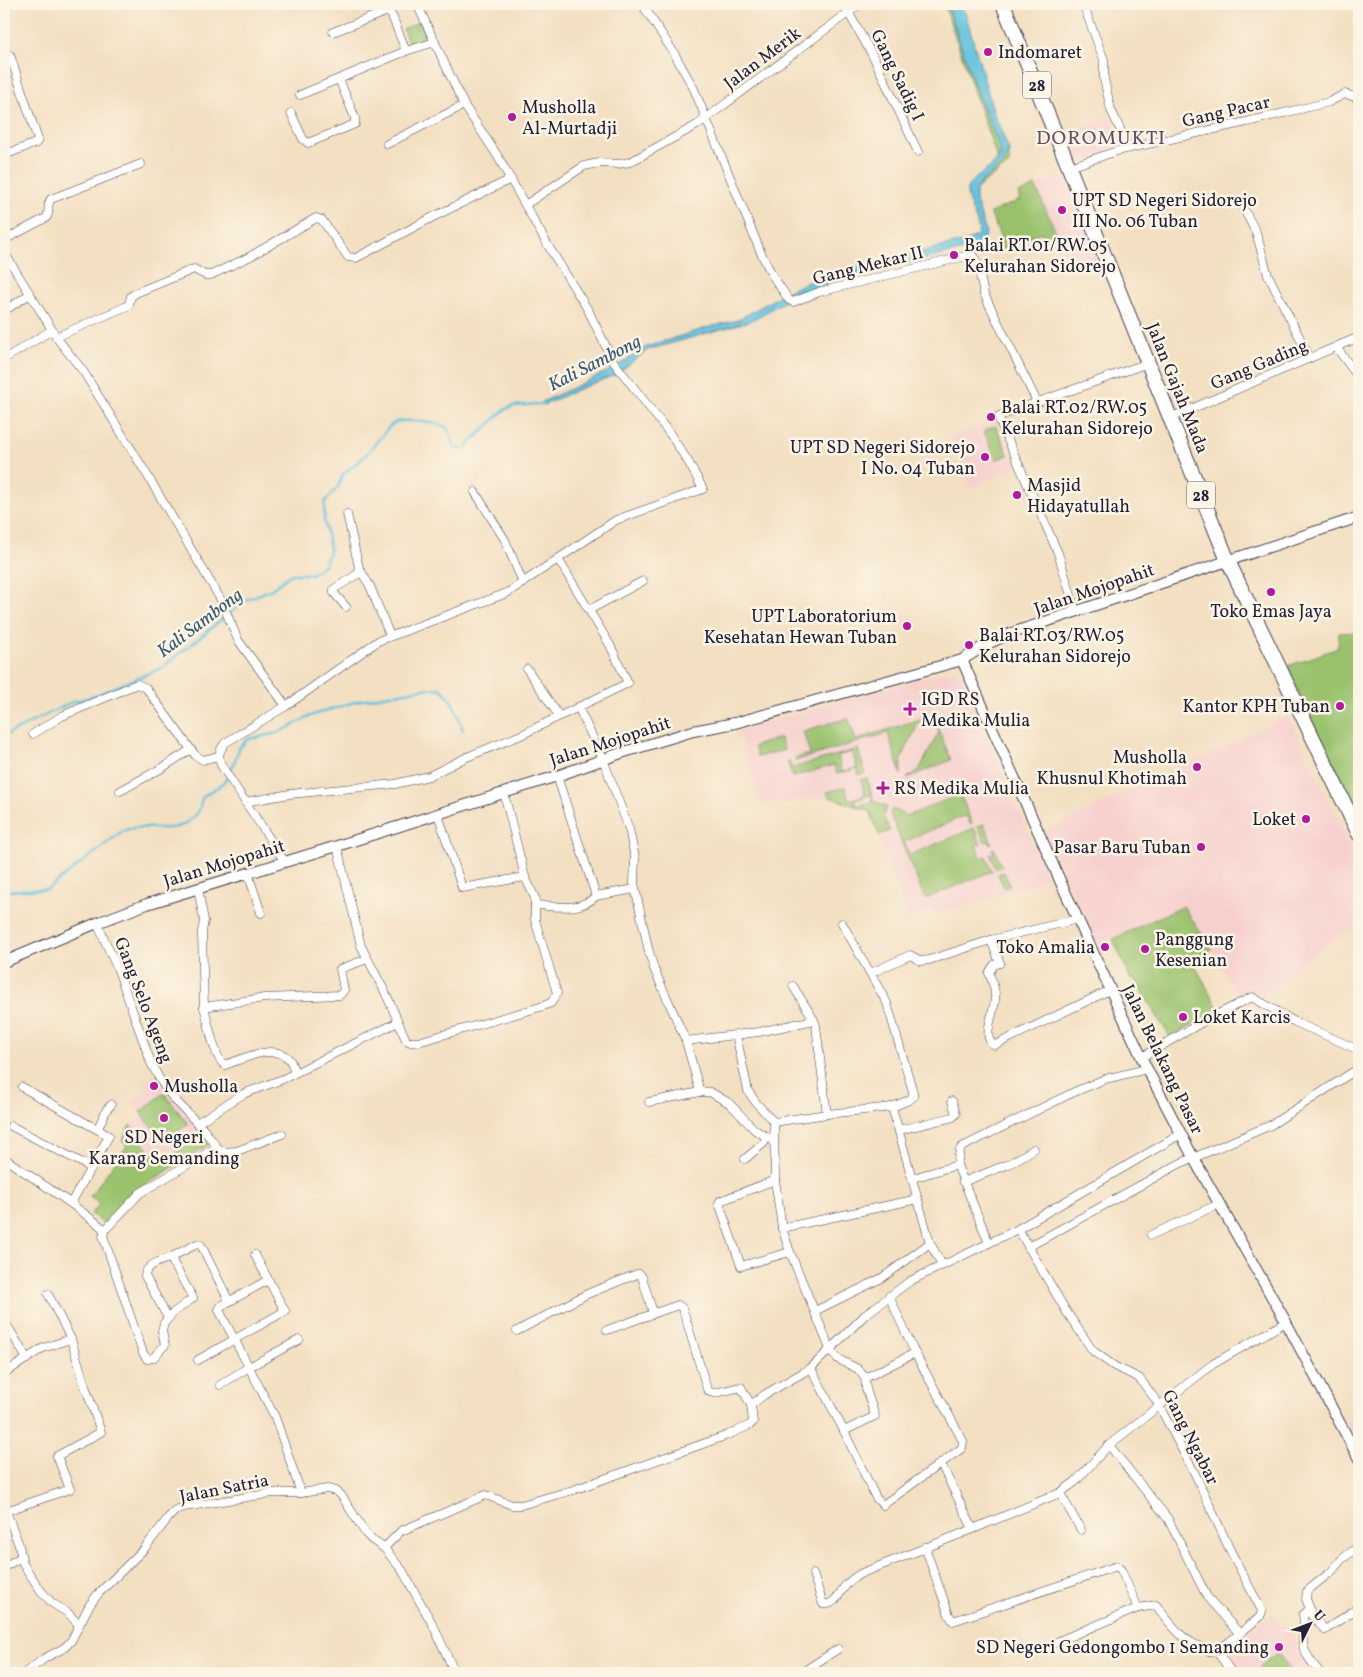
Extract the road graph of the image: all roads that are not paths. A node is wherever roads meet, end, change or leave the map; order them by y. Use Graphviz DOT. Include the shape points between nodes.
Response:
graph roads {
  1 [pos="417,4"];
  2 [pos="642,4"];
  3 [pos="860,4"];
  4 [pos="1003,4"];
  5 [pos="848,12"];
  6 [pos="1086,12"];
  7 [pos="334,32"];
  8 [pos="435,42"];
  9 [pos="406,51"];
  10 [pos="10,54"];
  11 [pos="339,79"];
  12 [pos="300,95"];
  13 [pos="1359,98"];
  14 [pos="464,105"];
  15 [pos="291,113"];
  16 [pos="707,118"];
  17 [pos="387,144"];
  18 [pos="1129,148"];
  19 [pos="918,152"];
  20 [pos="4,155"];
  21 [pos="141,164"];
  22 [pos="1070,167"];
  23 [pos="511,179"];
  24 [pos="1241,204"];
  25 [pos="525,205"];
  26 [pos="4,240"];
  27 [pos="4,252"];
  28 [pos="30,294"];
  29 [pos="4,311"];
  30 [pos="52,330"];
  31 [pos="1359,337"];
  32 [pos="56,338"];
  33 [pos="1336,347"];
  34 [pos="1310,358"];
  35 [pos="4,359"];
  36 [pos="1148,363"];
  37 [pos="1359,378"];
  38 [pos="1037,402"];
  39 [pos="1170,418"];
  40 [pos="475,492"];
  41 [pos="347,514"];
  42 [pos="1359,517"];
  43 [pos="558,559"];
  44 [pos="1228,561"];
  45 [pos="361,572"];
  46 [pos="643,581"];
  47 [pos="523,583"];
  48 [pos="346,607"];
  49 [pos="589,610"];
  50 [pos="1076,612"];
  51 [pos="390,636"];
  52 [pos="962,660"];
  53 [pos="527,669"];
  54 [pos="286,706"];
  55 [pos="578,707"];
  56 [pos="559,716"];
  57 [pos="33,734"];
  58 [pos="190,750"];
  59 [pos="218,756"];
  60 [pos="603,759"];
  61 [pos="557,776"];
  62 [pos="120,791"];
  63 [pos="504,793"];
  64 [pos="245,802"];
  65 [pos="438,814"];
  66 [pos="1359,834"];
  67 [pos="337,846"];
  68 [pos="285,862"];
  69 [pos="248,873"];
  70 [pos="525,877"];
  71 [pos="198,888"];
  72 [pos="636,888"];
  73 [pos="596,896"];
  74 [pos="535,905"];
  75 [pos="261,913"];
  76 [pos="1078,919"];
  77 [pos="97,923"];
  78 [pos="842,923"];
  79 [pos="991,940"];
  80 [pos="367,959"];
  81 [pos="4,962"];
  82 [pos="871,973"];
  83 [pos="793,986"];
  84 [pos="1110,990"];
  85 [pos="204,1007"];
  86 [pos="814,1020"];
  87 [pos="398,1022"];
  88 [pos="736,1034"];
  89 [pos="686,1041"];
  90 [pos="1359,1050"];
  91 [pos="1142,1057"];
  92 [pos="1147,1068"];
  93 [pos="1359,1068"];
  94 [pos="295,1073"];
  95 [pos="22,1087"];
  96 [pos="700,1092"];
  97 [pos="952,1101"];
  98 [pos="649,1102"];
  99 [pos="111,1105"];
  100 [pos="892,1107"];
  101 [pos="827,1114"];
  102 [pos="774,1122"];
  103 [pos="197,1123"];
  104 [pos="11,1126"];
  105 [pos="98,1128"];
  106 [pos="899,1130"];
  107 [pos="282,1134"];
  108 [pos="1180,1134"];
  109 [pos="766,1136"];
  110 [pos="774,1141"];
  111 [pos="216,1147"];
  112 [pos="1034,1149"];
  113 [pos="4,1158"];
  114 [pos="745,1159"];
  115 [pos="1194,1159"];
  116 [pos="957,1165"];
  117 [pos="92,1168"];
  118 [pos="913,1178"];
  119 [pos="775,1180"];
  120 [pos="963,1182"];
  121 [pos="918,1199"];
  122 [pos="72,1204"];
  123 [pos="1219,1204"];
  124 [pos="782,1228"];
  125 [pos="1018,1229"];
  126 [pos="105,1230"];
  127 [pos="1151,1236"];
  128 [pos="930,1243"];
  129 [pos="989,1243"];
  130 [pos="1028,1247"];
  131 [pos="790,1252"];
  132 [pos="255,1255"];
  133 [pos="173,1257"];
  134 [pos="942,1266"];
  135 [pos="268,1280"];
  136 [pos="48,1294"];
  137 [pos="889,1296"];
  138 [pos="230,1301"];
  139 [pos="815,1311"];
  140 [pos="653,1313"];
  141 [pos="168,1318"];
  142 [pos="4,1320"];
  143 [pos="1286,1322"];
  144 [pos="608,1330"];
  145 [pos="517,1332"];
  146 [pos="71,1339"];
  147 [pos="234,1339"];
  148 [pos="298,1340"];
  149 [pos="830,1348"];
  150 [pos="914,1353"];
  151 [pos="27,1359"];
  152 [pos="198,1360"];
  153 [pos="249,1367"];
  154 [pos="811,1368"];
  155 [pos="8,1371"];
  156 [pos="864,1378"];
  157 [pos="220,1385"];
  158 [pos="751,1405"];
  159 [pos="1159,1405"];
  160 [pos="844,1432"];
  161 [pos="1109,1445"];
  162 [pos="1359,1459"];
  163 [pos="941,1464"];
  164 [pos="301,1493"];
  165 [pos="1060,1493"];
  166 [pos="5,1511"];
  167 [pos="973,1529"];
  168 [pos="1081,1530"];
  169 [pos="1359,1546"];
  170 [pos="926,1547"];
  171 [pos="384,1548"];
  172 [pos="21,1557"];
  173 [pos="4,1567"];
  174 [pos="813,1574"];
  175 [pos="1138,1608"];
  176 [pos="1359,1608"];
  177 [pos="1308,1611"];
  178 [pos="79,1625"];
  179 [pos="1240,1633"];
  180 [pos="1054,1643"];
  181 [pos="838,1650"];
  182 [pos="1219,1654"];
  183 [pos="25,1673"];
  184 [pos="455,1673"];
  185 [pos="801,1673"];
  186 [pos="1232,1673"];
  187 [pos="1320,1673"];
  1 -- 8 [label="street"];
  2 -- 16 [label="street" via="680,62"];
  3 -- 5 [label="street, Jalan Merik"];
  4 -- 22 [label="highway, Jalan Gajah Mada / 28"];
  5 -- 16 [label="street, Jalan Merik"];
  5 -- 19 [label="street, Gang Sadig I" via="871,52"];
  6 -- 18 [label="street" via="1104,60 1104,79 1113,114"];
  7 -- 9 [label="street" via="388,11"];
  8 -- 9 [label="street"];
  8 -- 14 [label="street"];
  9 -- 11 [label="street"];
  10 -- 20 [label="street" via="38,140"];
  11 -- 12 [label="street"];
  11 -- 15 [label="street" via="355,124 308,143"];
  13 -- 18 [label="street, Gang Pacar" via="1345,94 1329,102"];
  14 -- 17 [label="street"];
  14 -- 23 [label="street"];
  16 -- 25 [label="street, Jalan Merik" via="630,162 584,166"];
  16 -- 38 [label="street, Gang Mekar II" via="753,237 772,275 790,300 793,302 819,292 973,256 978,262 984,294"];
  18 -- 22 [label="street, Gang Pacar"];
  21 -- 26 [label="street" via="51,199 46,218"];
  22 -- 36 [label="highway, Jalan Gajah Mada / 28"];
  23 -- 25 [label="street"];
  23 -- 32 [label="street" via="356,258 348,257 322,220 316,218 211,275 205,276 194,269 146,288 131,296 127,306"];
  24 -- 34 [label="street" via="1256,232 1269,277"];
  25 -- 43 [label="street" via="588,310 613,361 680,447 704,489 616,520"];
  27 -- 28 [label="street"];
  28 -- 29 [label="street"];
  28 -- 30 [label="street"];
  30 -- 32 [label="street"];
  30 -- 35 [label="street"];
  31 -- 33 [label="street, Gang Gading"];
  32 -- 54 [label="street" via="102,401 225,607 238,640"];
  33 -- 34 [label="street, Gang Gading"];
  33 -- 37 [label="street"];
  34 -- 39 [label="street, Gang Gading"];
  36 -- 38 [label="street"];
  36 -- 39 [label="highway, Jalan Gajah Mada / 28"];
  38 -- 50 [label="street" via="999,417 1058,553"];
  39 -- 44 [label="highway, Jalan Gajah Mada / 28"];
  40 -- 47 [label="street" via="505,540"];
  41 -- 45 [label="street"];
  42 -- 44 [label="street, Jalan Mojopahit"];
  43 -- 47 [label="street"];
  43 -- 49 [label="street"];
  44 -- 50 [label="street, Jalan Mojopahit"];
  44 -- 66 [label="highway, Jalan Gajah Mada / 28"];
  45 -- 48 [label="street" via="334,589"];
  45 -- 51 [label="street"];
  46 -- 49 [label="street"];
  47 -- 51 [label="street" via="494,598"];
  49 -- 55 [label="street" via="628,681"];
  50 -- 52 [label="street, Jalan Mojopahit" via="996,640"];
  51 -- 54 [label="street" via="369,646"];
  52 -- 60 [label="street, Jalan Mojopahit" via="735,723 693,731"];
  52 -- 76 [label="street, Jalan Belakang Pasar"];
  53 -- 56 [label="street"];
  54 -- 59 [label="street" via="231,739 220,749"];
  55 -- 56 [label="street"];
  55 -- 60 [label="street"];
  56 -- 64 [label="street" via="438,773 412,781"];
  57 -- 58 [label="street" via="62,716 137,684 146,688"];
  58 -- 59 [label="street" via="203,760"];
  58 -- 62 [label="street"];
  59 -- 64 [label="street"];
  60 -- 61 [label="street, Jalan Mojopahit"];
  60 -- 72 [label="street" via="631,836"];
  61 -- 63 [label="street, Jalan Mojopahit"];
  61 -- 73 [label="street"];
  63 -- 65 [label="street, Jalan Mojopahit"];
  63 -- 70 [label="street"];
  64 -- 68 [label="street"];
  65 -- 67 [label="street, Jalan Mojopahit"];
  65 -- 70 [label="street" via="462,888"];
  67 -- 68 [label="street, Jalan Mojopahit"];
  67 -- 80 [label="street"];
  68 -- 69 [label="street, Jalan Mojopahit"];
  69 -- 71 [label="street, Jalan Mojopahit"];
  69 -- 75 [label="street"];
  70 -- 74 [label="street"];
  71 -- 77 [label="street, Jalan Mojopahit"];
  71 -- 85 [label="street" via="204,921"];
  72 -- 73 [label="street"];
  72 -- 89 [label="street" via="654,969"];
  73 -- 74 [label="street" via="581,906"];
  74 -- 87 [label="street" via="535,920 557,993 551,1003 418,1042 406,1040"];
  76 -- 79 [label="street"];
  76 -- 84 [label="street, Jalan Belakang Pasar"];
  77 -- 81 [label="street, Jalan Mojopahit"];
  77 -- 103 [label="street, Gang Selo Ageng" via="156,1074"];
  78 -- 82 [label="street"];
  79 -- 82 [label="street" via="930,960 920,961 910,955"];
  79 -- 84 [label="street" via="1000,963 994,965 989,973 995,987 988,1031 992,1044"];
  80 -- 85 [label="street" via="340,969 344,990 340,995 264,998"];
  80 -- 87 [label="street"];
  82 -- 100 [label="street" via="890,1011 913,1092 909,1100"];
  83 -- 86 [label="street"];
  84 -- 91 [label="street, Jalan Belakang Pasar"];
  85 -- 94 [label="street" via="221,1063 226,1065 270,1052 290,1060"];
  86 -- 88 [label="street"];
  86 -- 101 [label="street"];
  87 -- 94 [label="street"];
  88 -- 89 [label="street"];
  88 -- 102 [label="street" via="748,1091"];
  89 -- 96 [label="street"];
  90 -- 91 [label="street" via="1295,1022 1252,997"];
  91 -- 92 [label="street, Jalan Belakang Pasar"];
  92 -- 108 [label="street, Jalan Belakang Pasar"];
  92 -- 116 [label="street" via="1105,1079 973,1142 960,1150"];
  93 -- 115 [label="street" via="1271,1125"];
  94 -- 103 [label="street" via="243,1094"];
  95 -- 105 [label="street"];
  96 -- 98 [label="street"];
  96 -- 109 [label="street" via="720,1097"];
  97 -- 106 [label="street" via="956,1114 953,1117"];
  99 -- 105 [label="street"];
  100 -- 101 [label="street"];
  100 -- 106 [label="street"];
  101 -- 102 [label="street"];
  102 -- 110 [label="street"];
  103 -- 111 [label="street, Gang Selo Ageng"];
  104 -- 117 [label="street"];
  105 -- 117 [label="street" via="109,1138"];
  106 -- 118 [label="street"];
  107 -- 111 [label="street" via="230,1152"];
  108 -- 115 [label="street, Jalan Belakang Pasar"];
  108 -- 125 [label="street"];
  109 -- 110 [label="street"];
  109 -- 114 [label="street" via="764,1142"];
  110 -- 119 [label="street"];
  111 -- 126 [label="street" via="140,1193"];
  112 -- 120 [label="street" via="1009,1164"];
  113 -- 122 [label="street"];
  115 -- 123 [label="street, Jalan Belakang Pasar"];
  115 -- 130 [label="street" via="1179,1164"];
  116 -- 118 [label="street"];
  116 -- 120 [label="street"];
  117 -- 122 [label="street"];
  118 -- 121 [label="street"];
  119 -- 124 [label="street"];
  119 -- 131 [label="street" via="719,1203 741,1266"];
  120 -- 129 [label="street"];
  121 -- 124 [label="street"];
  121 -- 128 [label="street"];
  122 -- 126 [label="street"];
  123 -- 127 [label="street"];
  123 -- 143 [label="street, Jalan Belakang Pasar"];
  124 -- 131 [label="street"];
  125 -- 129 [label="street"];
  125 -- 130 [label="street, Gang Ngabar"];
  126 -- 141 [label="street" via="105,1242 143,1353 148,1359 165,1345 162,1327"];
  128 -- 134 [label="street"];
  128 -- 139 [label="street" via="882,1278"];
  129 -- 134 [label="street"];
  130 -- 159 [label="street, Gang Ngabar" via="1093,1351 1139,1378"];
  131 -- 139 [label="street"];
  132 -- 135 [label="street"];
  133 -- 138 [label="street" via="201,1245"];
  133 -- 141 [label="street" via="172,1261 193,1298"];
  133 -- 141 [label="street" via="148,1268 145,1276"];
  134 -- 137 [label="street"];
  135 -- 138 [label="street"];
  135 -- 147 [label="street" via="285,1311"];
  136 -- 146 [label="street"];
  137 -- 149 [label="street"];
  137 -- 150 [label="street"];
  138 -- 147 [label="street" via="219,1310"];
  139 -- 149 [label="street"];
  140 -- 144 [label="street"];
  140 -- 145 [label="street" via="642,1277 637,1274 587,1294"];
  140 -- 158 [label="street" via="678,1305 682,1308 707,1389 714,1393 741,1387"];
  142 -- 151 [label="street"];
  143 -- 159 [label="street" via="1213,1364"];
  143 -- 162 [label="street, Jalan Belakang Pasar"];
  146 -- 151 [label="street" via="43,1348"];
  146 -- 166 [label="street" via="101,1432 57,1456 70,1489"];
  147 -- 152 [label="street"];
  147 -- 153 [label="street"];
  148 -- 153 [label="street"];
  149 -- 154 [label="street"];
  149 -- 156 [label="street" via="838,1360 858,1369"];
  150 -- 156 [label="street"];
  150 -- 163 [label="street" via="963,1441 962,1448"];
  151 -- 155 [label="street"];
  153 -- 157 [label="street"];
  153 -- 164 [label="street" via="275,1417"];
  154 -- 158 [label="street"];
  154 -- 160 [label="street"];
  156 -- 160 [label="street" via="875,1416"];
  158 -- 171 [label="street" via="752,1424 728,1435 521,1505 486,1495 401,1531"];
  159 -- 161 [label="street"];
  159 -- 179 [label="street, Gang Ngabar" via="1262,1611 1260,1617"];
  160 -- 163 [label="street" via="876,1498 882,1504"];
  161 -- 165 [label="street" via="1076,1482"];
  161 -- 179 [label="street" via="1168,1519 1207,1597"];
  163 -- 167 [label="street"];
  164 -- 171 [label="street, Jalan Satria" via="336,1491 366,1534"];
  164 -- 178 [label="street, Jalan Satria" via="264,1494 176,1510 144,1549 98,1594"];
  165 -- 167 [label="street"];
  165 -- 168 [label="street"];
  166 -- 172 [label="street"];
  167 -- 170 [label="street"];
  169 -- 177 [label="street" via="1307,1591"];
  170 -- 174 [label="street" via="862,1572 835,1600 826,1604 823,1604"];
  170 -- 175 [label="street" via="953,1621 1117,1566"];
  171 -- 184 [label="street" via="416,1594"];
  172 -- 173 [label="street"];
  172 -- 178 [label="street" via="41,1591"];
  175 -- 180 [label="street"];
  175 -- 182 [label="street" via="1156,1605 1186,1640 1202,1650"];
  176 -- 177 [label="street" via="1325,1630"];
  177 -- 187 [label="street" via="1303,1616 1304,1650"];
  178 -- 183 [label="street, Jalan Satria" via="64,1648"];
  179 -- 182 [label="street, Gang Ngabar" via="1220,1648"];
  181 -- 185 [label="street"];
  182 -- 186 [label="street"];
}
